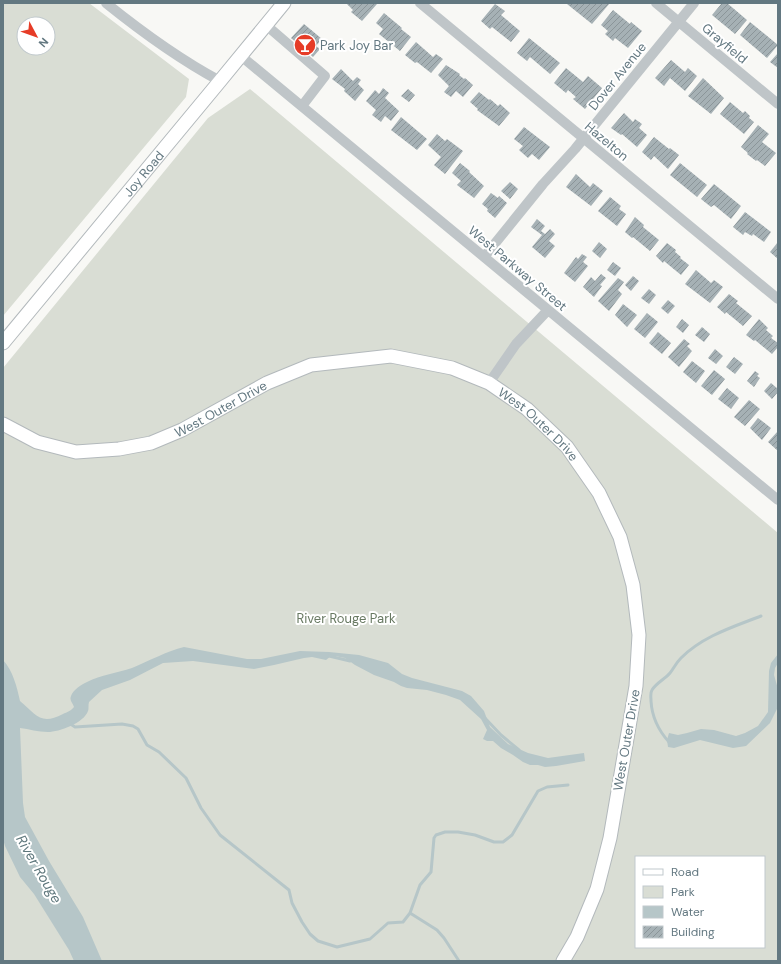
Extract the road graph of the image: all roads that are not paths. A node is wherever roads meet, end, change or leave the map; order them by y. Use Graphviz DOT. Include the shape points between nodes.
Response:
graph roads {
  1 [pos="106,3"];
  2 [pos="284,3"];
  3 [pos="420,3"];
  4 [pos="656,3"];
  5 [pos="694,3"];
  6 [pos="678,22"];
  7 [pos="266,25"];
  8 [pos="241,56"];
  9 [pos="220,81"];
  10 [pos="778,104"];
  11 [pos="302,106"];
  12 [pos="583,138"];
  13 [pos="484,256"];
  14 [pos="778,299"];
  15 [pos="548,310"];
  16 [pos="3,343"];
  17 [pos="488,383"];
  18 [pos="3,424"];
  19 [pos="778,500"];
  20 [pos="563,961"];
  1 -- 9 [label="street" via="146,35"];
  2 -- 7 [label="main road, Joy Road"];
  3 -- 12 [label="street, Hazelton"];
  4 -- 6 [label="street, Grayfield"];
  5 -- 6 [label="street, Dover Avenue"];
  6 -- 10 [label="street, Grayfield"];
  6 -- 12 [label="street, Dover Avenue"];
  7 -- 8 [label="main road, Joy Road"];
  7 -- 11 [label="street" via="325,76"];
  8 -- 9 [label="main road, Joy Road"];
  8 -- 11 [label="street, West Parkway Street"];
  9 -- 16 [label="main road, Joy Road"];
  11 -- 13 [label="street, West Parkway Street"];
  12 -- 13 [label="street, Dover Avenue"];
  12 -- 14 [label="street, Hazelton"];
  13 -- 15 [label="street, West Parkway Street"];
  15 -- 17 [label="street" via="516,344"];
  15 -- 19 [label="street, West Parkway Street"];
  17 -- 18 [label="main road, West Outer Drive" via="452,368 391,356 311,365 267,383 182,430 151,443 119,449 76,452 37,442"];
  17 -- 20 [label="main road, West Outer Drive" via="527,409 567,447 599,493 620,537 633,585 639,635 636,686 610,838 596,889 577,937"];
}
